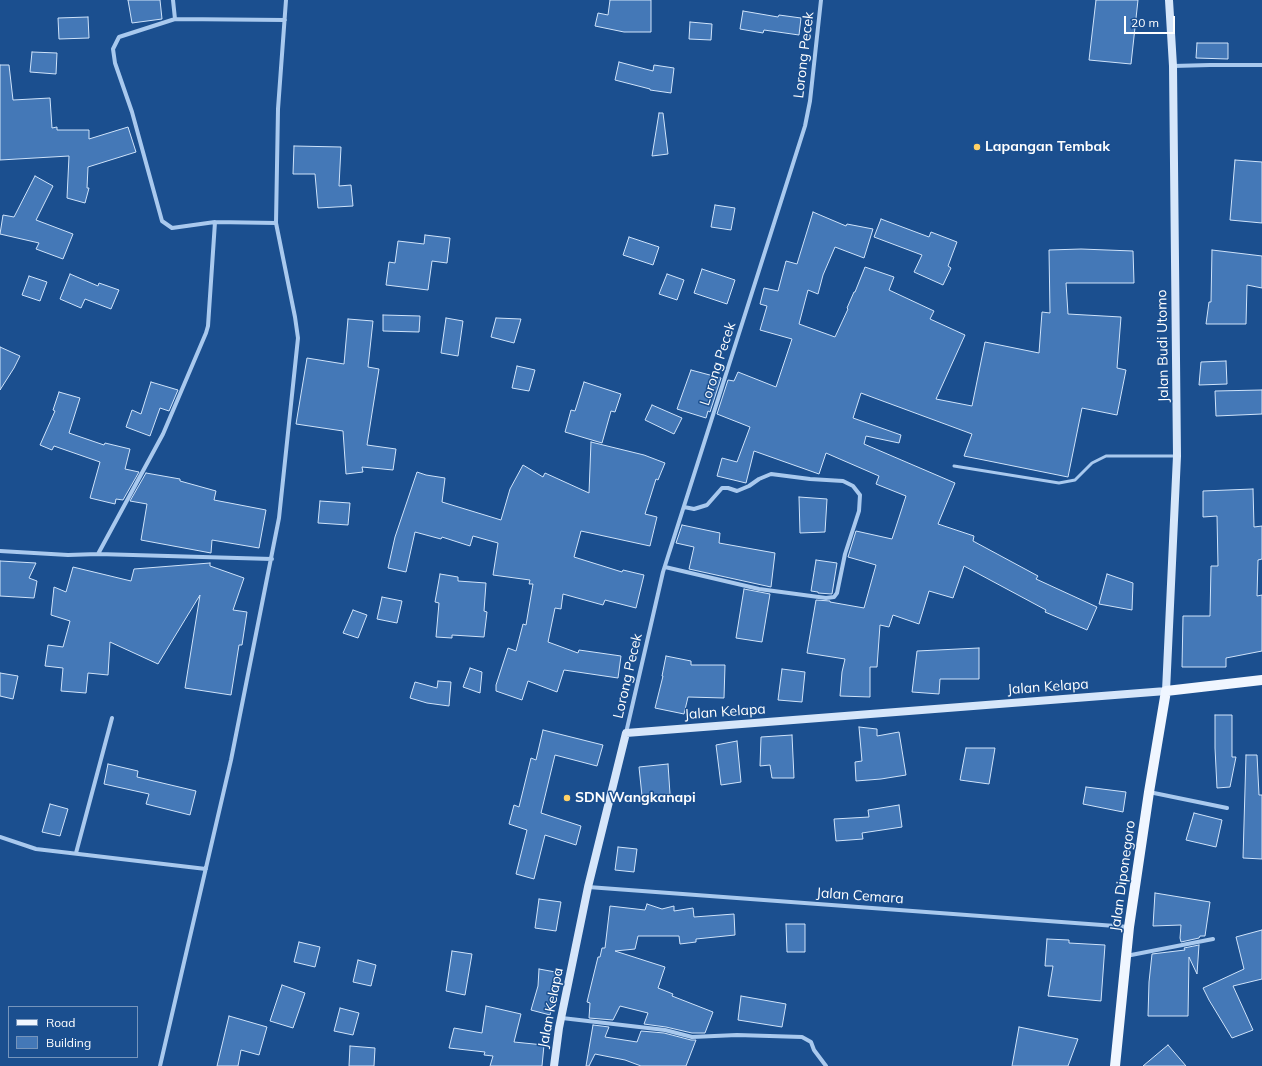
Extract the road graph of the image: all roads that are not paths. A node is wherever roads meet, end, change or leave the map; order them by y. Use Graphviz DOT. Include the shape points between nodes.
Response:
graph roads {
  1 [pos="173,0"];
  2 [pos="286,0"];
  3 [pos="822,0"];
  4 [pos="1169,0"];
  5 [pos="175,19"];
  6 [pos="285,20"];
  7 [pos="1173,66"];
  8 [pos="1262,66"];
  9 [pos="215,222"];
  10 [pos="276,222"];
  11 [pos="1177,456"];
  12 [pos="954,466"];
  13 [pos="684,507"];
  14 [pos="0,551"];
  15 [pos="98,554"];
  16 [pos="272,559"];
  17 [pos="665,567"];
  18 [pos="1262,680"];
  19 [pos="1166,691"];
  20 [pos="112,718"];
  21 [pos="626,733"];
  22 [pos="1149,792"];
  23 [pos="1227,808"];
  24 [pos="0,837"];
  25 [pos="76,853"];
  26 [pos="206,869"];
  27 [pos="588,887"];
  28 [pos="1129,927"];
  29 [pos="1213,939"];
  30 [pos="1126,956"];
  31 [pos="562,1018"];
  32 [pos="160,1066"];
  33 [pos="554,1066"];
  34 [pos="826,1066"];
  35 [pos="1115,1066"];
  1 -- 5 [label="street"];
  2 -- 6 [label="street"];
  3 -- 13 [label="street, Lorong Pecek" via="805,126"];
  4 -- 7 [label="street, Jalan Budi Utomo"];
  5 -- 6 [label="street"];
  5 -- 9 [label="street" via="119,37 113,49 115,63 132,112 162,221 172,228"];
  6 -- 10 [label="street" via="278,109"];
  7 -- 8 [label="street"];
  7 -- 11 [label="street, Jalan Budi Utomo"];
  9 -- 10 [label="street"];
  9 -- 15 [label="street" via="206,333 163,434"];
  10 -- 16 [label="street" via="298,338 279,518"];
  11 -- 12 [label="lane" via="1106,456 1092,462 1076,480 1059,483"];
  11 -- 19 [label="street, Jalan Budi Utomo"];
  13 -- 17 [label="street, Lorong Pecek"];
  13 -- 17 [label="street" via="694,509 707,505 722,488 737,491 771,474 843,481 853,486 860,495 859,511 834,597 759,588"];
  14 -- 15 [label="street"];
  15 -- 16 [label="street"];
  16 -- 26 [label="street"];
  17 -- 21 [label="street, Lorong Pecek"];
  18 -- 19 [label="main road"];
  19 -- 21 [label="street, Jalan Kelapa"];
  19 -- 22 [label="main road, Jalan Diponegoro"];
  20 -- 25 [label="street"];
  21 -- 27 [label="street, Jalan Kelapa"];
  22 -- 23 [label="street"];
  22 -- 28 [label="main road, Jalan Diponegoro"];
  24 -- 25 [label="street" via="36,849"];
  25 -- 26 [label="street"];
  26 -- 32 [label="street"];
  27 -- 28 [label="street, Jalan Cemara"];
  27 -- 31 [label="street, Jalan Kelapa"];
  28 -- 30 [label="main road, Jalan Diponegoro"];
  29 -- 30 [label="street"];
  30 -- 35 [label="main road, Jalan Diponegoro"];
  31 -- 33 [label="street, Jalan Kelapa"];
  31 -- 34 [label="street" via="665,1030 692,1037 802,1037 811,1042"];
}
